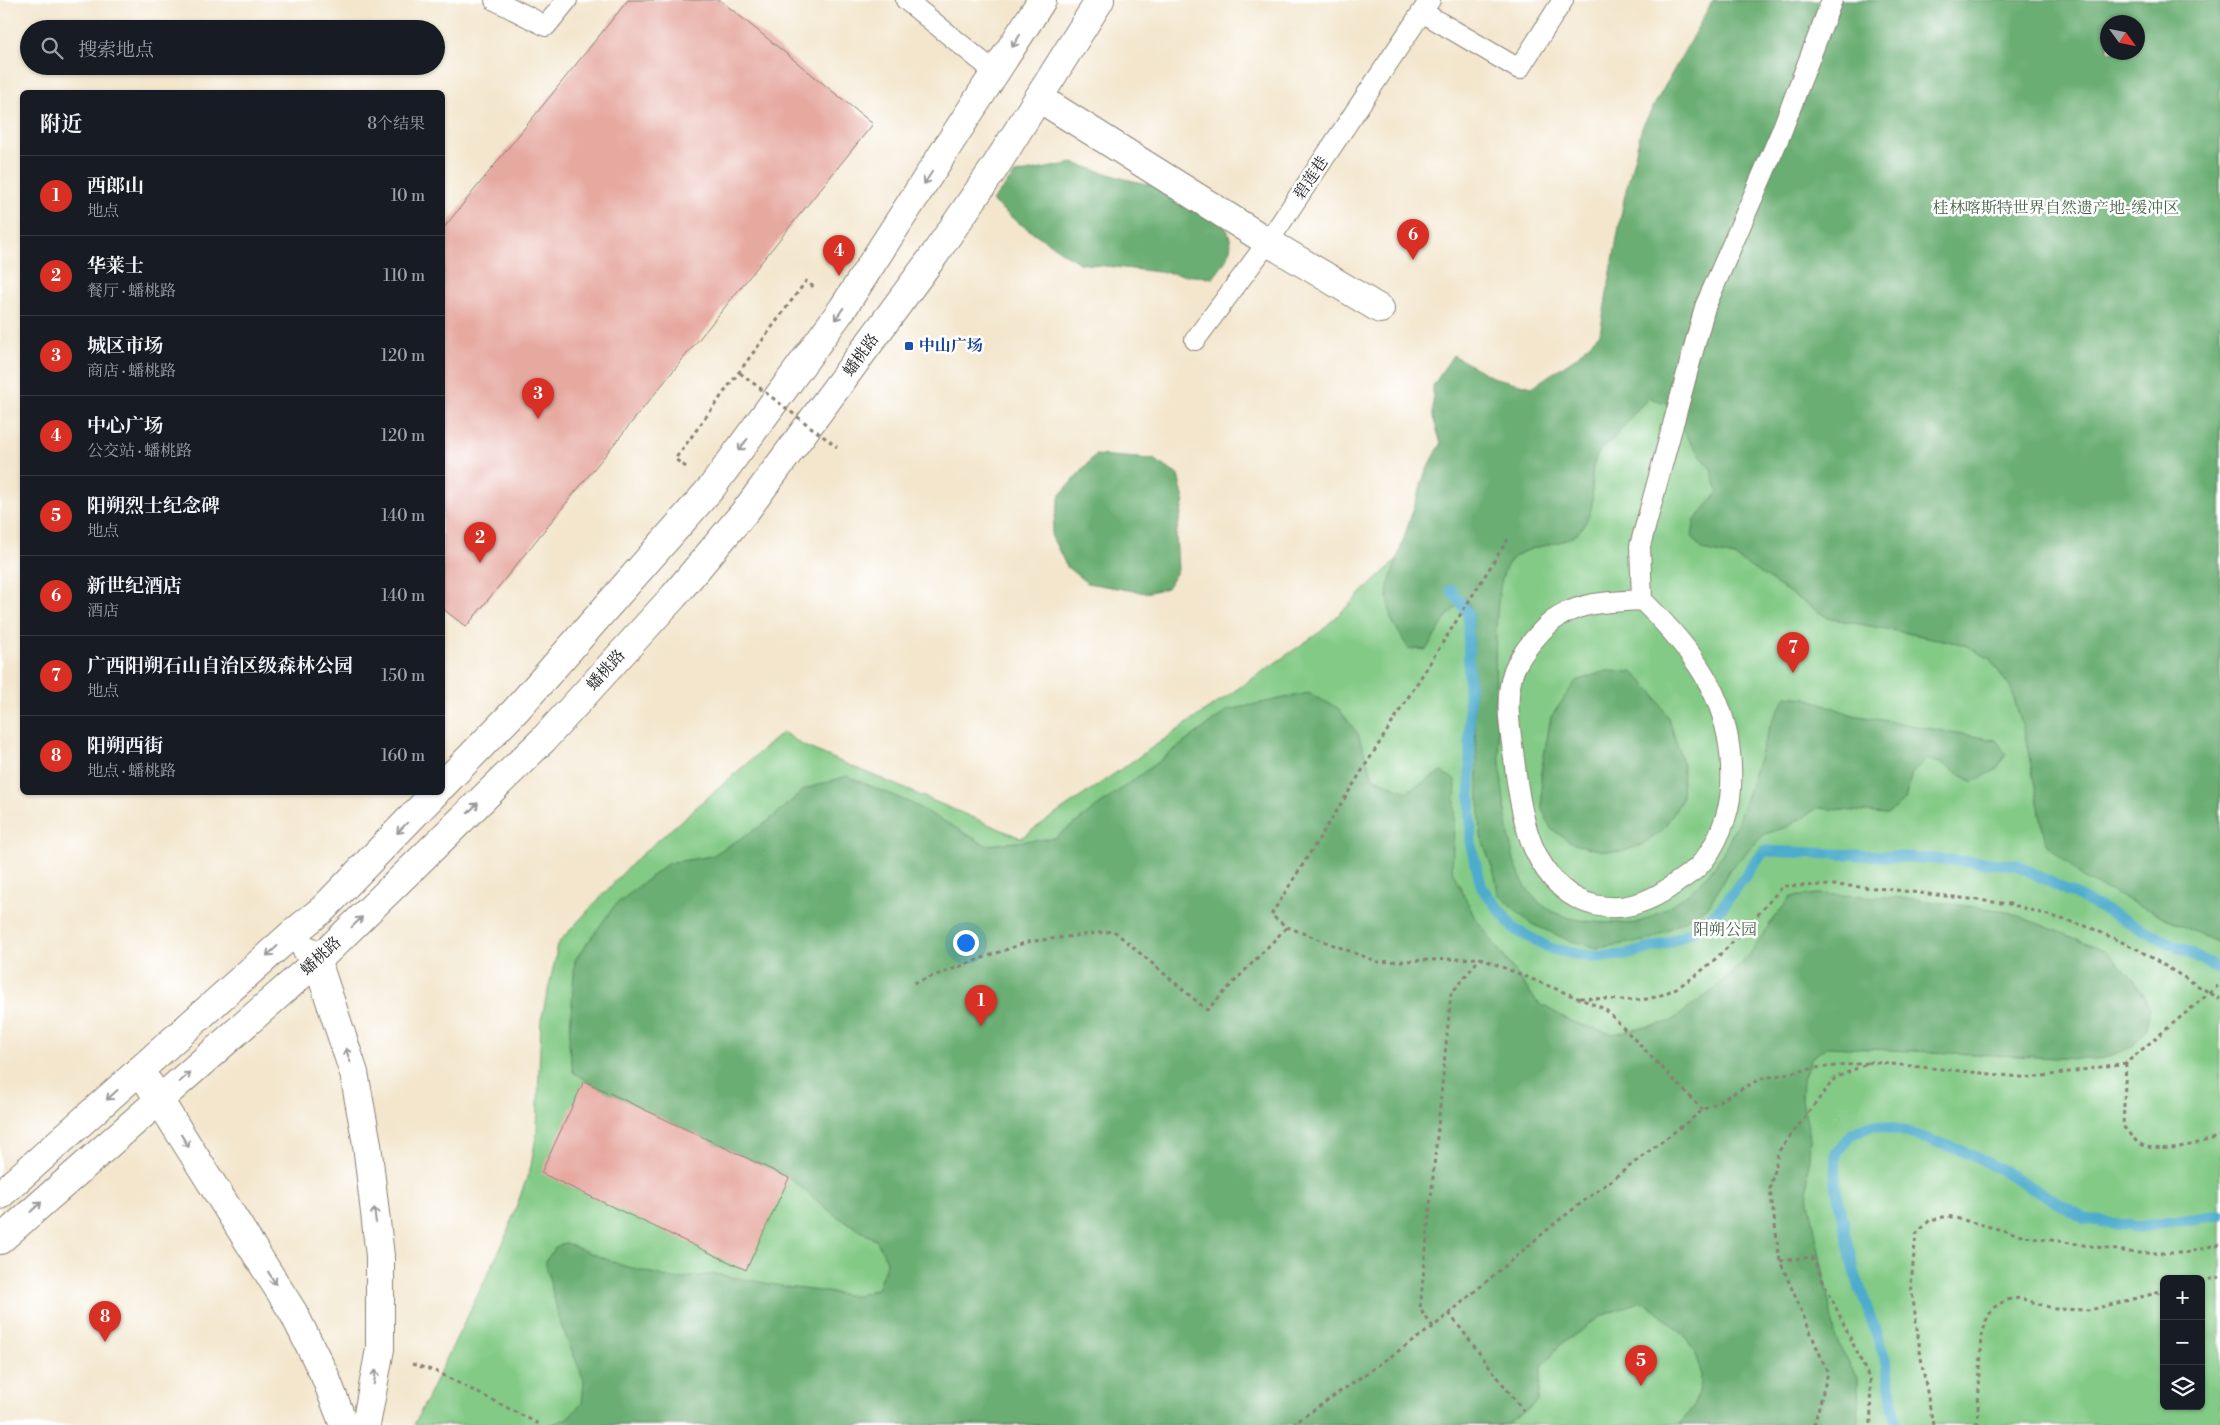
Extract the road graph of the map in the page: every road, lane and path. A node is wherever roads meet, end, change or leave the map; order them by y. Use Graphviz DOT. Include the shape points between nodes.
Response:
graph roads {
  1 [pos="495,0"];
  2 [pos="567,0"];
  3 [pos="906,0"];
  4 [pos="1042,0"];
  5 [pos="1100,0"];
  6 [pos="1563,0"];
  7 [pos="1832,0"];
  8 [pos="1426,6"];
  9 [pos="996,73"];
  10 [pos="1039,98"];
  11 [pos="1268,242"];
  12 [pos="843,308"];
  13 [pos="1380,309"];
  14 [pos="1195,340"];
  15 [pos="740,373"];
  16 [pos="838,447"];
  17 [pos="712,487"];
  18 [pos="1508,539"];
  19 [pos="1642,600"];
  20 [pos="445,783"];
  21 [pos="433,795"];
  22 [pos="1287,927"];
  23 [pos="292,934"];
  24 [pos="1480,958"];
  25 [pos="317,961"];
  26 [pos="914,983"];
  27 [pos="2220,984"];
  28 [pos="2209,991"];
  29 [pos="1578,998"];
  30 [pos="2220,999"];
  31 [pos="1871,1062"];
  32 [pos="2126,1063"];
  33 [pos="140,1070"];
  34 [pos="159,1100"];
  35 [pos="1703,1110"];
  36 [pos="2220,1136"];
  37 [pos="0,1195"];
  38 [pos="0,1240"];
  39 [pos="2220,1244"];
  40 [pos="1780,1261"];
  41 [pos="2220,1276"];
  42 [pos="2205,1280"];
  43 [pos="2160,1292"];
  44 [pos="1449,1314"];
  45 [pos="1434,1327"];
  46 [pos="380,1349"];
  47 [pos="1524,1412"];
  48 [pos="344,1425"];
  49 [pos="366,1425"];
  50 [pos="541,1425"];
  51 [pos="1292,1425"];
  52 [pos="1814,1425"];
  53 [pos="1870,1425"];
  54 [pos="1933,1425"];
  55 [pos="1977,1425"];
  1 -- 2 [label="lane" via="546,26"];
  3 -- 9 [label="lane"];
  4 -- 9 [label="main road, one-way"];
  5 -- 10 [label="main road, 蟠桃路"];
  6 -- 8 [label="lane, 碧莲巷" via="1519,69"];
  7 -- 19 [label="lane" via="1780,135 1705,307 1640,546"];
  8 -- 11 [label="lane, 碧莲巷"];
  9 -- 12 [label="main road, one-way"];
  10 -- 11 [label="main road"];
  25 -- 10 [label="main road, 蟠桃路, one-way" via="543,740 674,596 747,509 935,254"];
  11 -- 13 [label="main road"];
  11 -- 14 [label="lane, 碧莲巷"];
  12 -- 15 [label="path" via="806,282"];
  12 -- 17 [label="main road, one-way"];
  15 -- 16 [label="path, bridge"];
  15 -- 17 [label="path" via="675,459"];
  17 -- 20 [label="main road" via="516,710"];
  18 -- 22 [label="path" via="1272,915"];
  19 -- 19 [label="lane" via="1581,605 1558,617 1535,638 1514,670 1508,712 1516,777 1534,848 1550,875 1564,890 1587,904 1618,909 1668,889 1697,867 1713,845 1730,803 1731,756 1722,709 1675,632"];
  21 -- 23 [label="main road, 蟠桃路, one-way" via="323,910"];
  22 -- 24 [label="path" via="1378,962"];
  22 -- 26 [label="path" via="1206,1010 1114,931 1027,942"];
  23 -- 25 [label="main road"];
  23 -- 33 [label="main road, 蟠桃路, one-way"];
  24 -- 29 [label="path"];
  24 -- 45 [label="path" via="1451,994 1420,1309"];
  34 -- 25 [label="main road, 蟠桃路, one-way"];
  46 -- 25 [label="main road, one-way" via="380,1256 367,1144 354,1073"];
  27 -- 28 [label="path"];
  28 -- 29 [label="path" via="2138,949 2097,931 2010,904 1835,885 1783,886 1706,968 1672,990 1646,999"];
  28 -- 30 [label="path"];
  28 -- 32 [label="path"];
  29 -- 35 [label="path" via="1605,1009"];
  31 -- 32 [label="path" via="2031,1078"];
  31 -- 35 [label="path" via="1815,1068 1760,1079"];
  31 -- 40 [label="path" via="1835,1078 1778,1152 1770,1190"];
  32 -- 36 [label="path" via="2123,1126 2140,1144 2156,1148 2195,1145"];
  33 -- 34 [label="main road"];
  33 -- 37 [label="main road, 蟠桃路, one-way"];
  38 -- 34 [label="main road, 蟠桃路, one-way"];
  34 -- 48 [label="main road, one-way" via="293,1312 325,1376"];
  35 -- 44 [label="path" via="1554,1224"];
  39 -- 54 [label="path" via="2185,1253 2136,1253 2025,1236 1948,1216 1930,1220 1916,1234 1911,1284"];
  40 -- 52 [label="path" via="1828,1373"];
  40 -- 53 [label="path" via="1812,1256 1870,1380"];
  41 -- 42 [label="path"];
  43 -- 55 [label="path" via="2090,1310 2056,1309 2020,1298 2006,1300 1993,1308 1982,1336"];
  44 -- 45 [label="path"];
  44 -- 47 [label="path"];
  45 -- 51 [label="path"];
  49 -- 46 [label="main road, one-way"];
  46 -- 50 [label="path" via="435,1371"];
}
